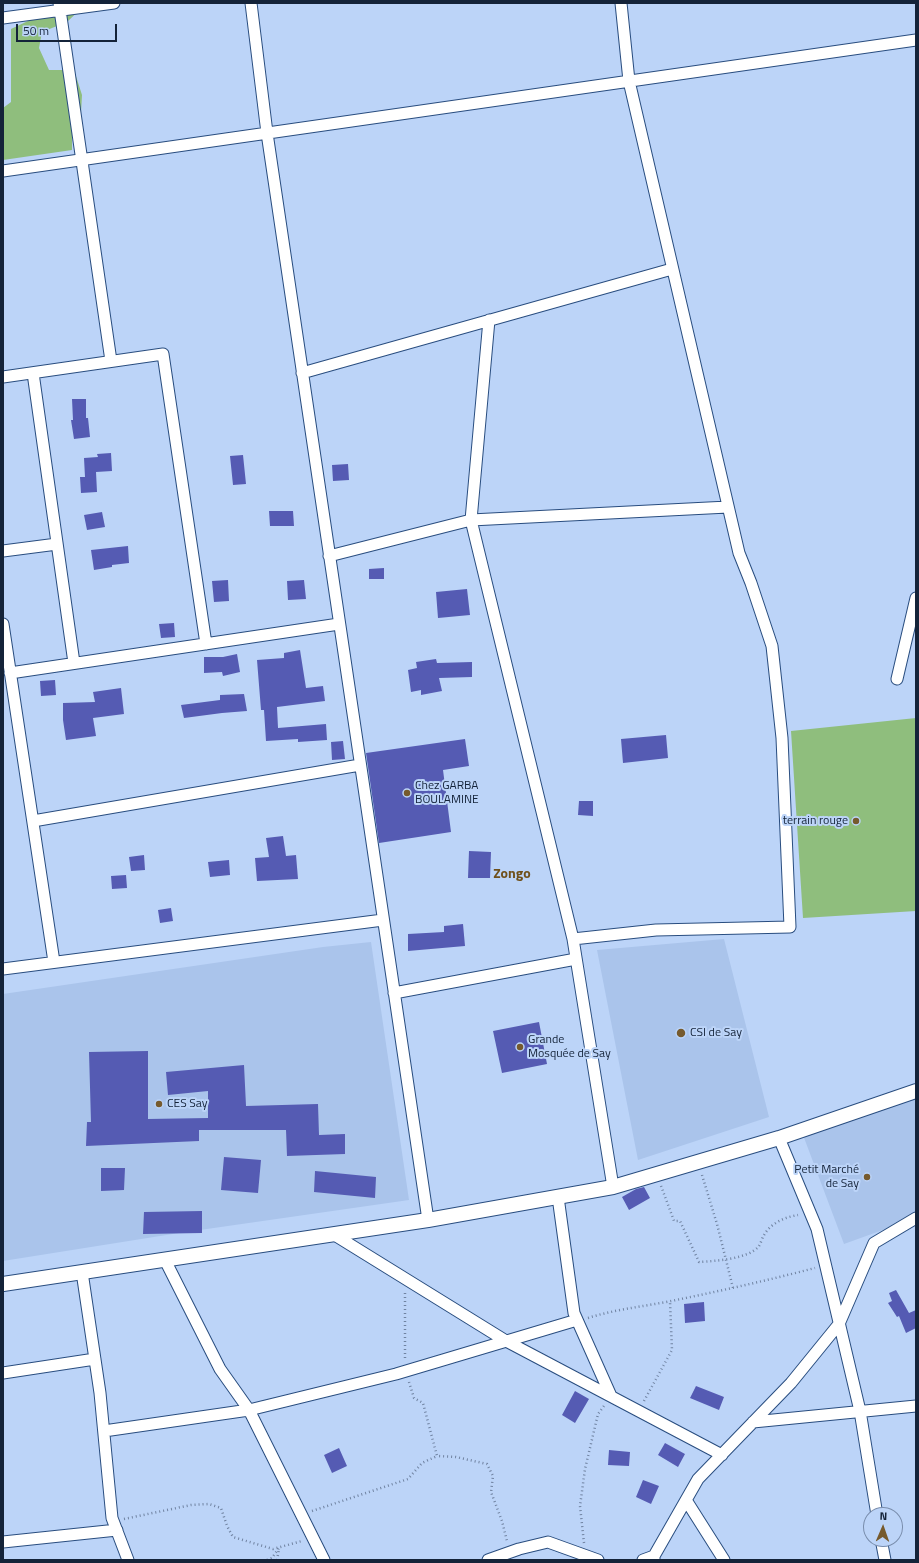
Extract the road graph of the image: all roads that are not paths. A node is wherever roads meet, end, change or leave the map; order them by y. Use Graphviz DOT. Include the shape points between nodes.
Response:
graph roads {
  1 [pos="114,3"];
  2 [pos="251,3"];
  3 [pos="621,3"];
  4 [pos="59,7"];
  5 [pos="3,18"];
  6 [pos="916,40"];
  7 [pos="629,81"];
  8 [pos="267,133"];
  9 [pos="82,160"];
  10 [pos="3,171"];
  11 [pos="672,269"];
  12 [pos="489,320"];
  13 [pos="111,361"];
  14 [pos="302,372"];
  15 [pos="33,373"];
  16 [pos="3,377"];
  17 [pos="728,507"];
  18 [pos="471,520"];
  19 [pos="57,544"];
  20 [pos="3,551"];
  21 [pos="330,556"];
  22 [pos="916,598"];
  23 [pos="3,624"];
  24 [pos="339,624"];
  25 [pos="206,644"];
  26 [pos="74,663"];
  27 [pos="10,673"];
  28 [pos="897,679"];
  29 [pos="360,766"];
  30 [pos="33,821"];
  31 [pos="383,920"];
  32 [pos="573,939"];
  33 [pos="576,959"];
  34 [pos="54,962"];
  35 [pos="3,969"];
  36 [pos="394,992"];
  37 [pos="916,1091"];
  38 [pos="779,1138"];
  39 [pos="613,1187"];
  40 [pos="558,1196"];
  41 [pos="916,1218"];
  42 [pos="428,1220"];
  43 [pos="333,1234"];
  44 [pos="164,1260"];
  45 [pos="82,1272"];
  46 [pos="3,1284"];
  47 [pos="578,1320"];
  48 [pos="839,1324"];
  49 [pos="506,1341"];
  50 [pos="95,1359"];
  51 [pos="3,1373"];
  52 [pos="611,1396"];
  53 [pos="916,1406"];
  54 [pos="249,1410"];
  55 [pos="860,1411"];
  56 [pos="753,1422"];
  57 [pos="104,1431"];
  58 [pos="722,1455"];
  59 [pos="686,1500"];
  60 [pos="877,1507"];
  61 [pos="115,1525"];
  62 [pos="3,1542"];
  63 [pos="883,1547"];
  64 [pos="654,1558"];
  65 [pos="128,1560"];
  66 [pos="324,1560"];
  67 [pos="488,1560"];
  68 [pos="598,1560"];
  69 [pos="643,1560"];
  70 [pos="724,1560"];
  71 [pos="885,1560"];
  1 -- 4 [label="street"];
  2 -- 8 [label="street"];
  3 -- 7 [label="street"];
  4 -- 5 [label="street"];
  4 -- 9 [label="street"];
  6 -- 7 [label="street"];
  7 -- 8 [label="street"];
  7 -- 11 [label="street"];
  8 -- 9 [label="street"];
  8 -- 14 [label="street"];
  9 -- 10 [label="street"];
  9 -- 13 [label="street"];
  11 -- 12 [label="street"];
  11 -- 17 [label="street"];
  12 -- 14 [label="street"];
  12 -- 18 [label="street"];
  13 -- 15 [label="street"];
  13 -- 25 [label="street" via="163,354"];
  14 -- 21 [label="street"];
  15 -- 16 [label="street"];
  15 -- 19 [label="street"];
  17 -- 18 [label="street"];
  17 -- 32 [label="street" via="739,553 772,646 782,738 790,927 656,930"];
  18 -- 21 [label="street"];
  18 -- 32 [label="street"];
  19 -- 20 [label="street"];
  19 -- 26 [label="street"];
  21 -- 24 [label="street"];
  22 -- 28 [label="street"];
  23 -- 27 [label="street"];
  24 -- 25 [label="street"];
  24 -- 29 [label="street"];
  25 -- 26 [label="street"];
  26 -- 27 [label="street"];
  27 -- 30 [label="street"];
  29 -- 30 [label="street"];
  29 -- 31 [label="street"];
  30 -- 34 [label="street"];
  31 -- 34 [label="street"];
  31 -- 36 [label="street"];
  32 -- 33 [label="street"];
  33 -- 36 [label="street"];
  33 -- 39 [label="street"];
  34 -- 35 [label="street"];
  36 -- 42 [label="street"];
  37 -- 38 [label="street"];
  38 -- 39 [label="street"];
  38 -- 48 [label="street" via="818,1229"];
  39 -- 40 [label="street"];
  40 -- 42 [label="street"];
  40 -- 47 [label="street" via="574,1313"];
  41 -- 48 [label="street" via="874,1243"];
  42 -- 43 [label="street"];
  43 -- 44 [label="street"];
  43 -- 49 [label="street"];
  44 -- 45 [label="street"];
  44 -- 54 [label="street" via="220,1369"];
  45 -- 46 [label="street"];
  45 -- 50 [label="street"];
  47 -- 49 [label="street"];
  47 -- 52 [label="street"];
  48 -- 55 [label="street"];
  48 -- 56 [label="street" via="791,1383"];
  49 -- 52 [label="street"];
  49 -- 54 [label="street" via="406,1371"];
  50 -- 51 [label="street"];
  50 -- 57 [label="street"];
  52 -- 58 [label="street"];
  53 -- 55 [label="street"];
  54 -- 57 [label="street"];
  54 -- 66 [label="street"];
  55 -- 56 [label="street"];
  55 -- 60 [label="street"];
  56 -- 58 [label="street"];
  57 -- 61 [label="street" via="112,1518"];
  58 -- 59 [label="street" via="698,1479"];
  59 -- 64 [label="street"];
  59 -- 70 [label="street"];
  61 -- 62 [label="street"];
  61 -- 65 [label="street"];
  63 -- 71 [label="street"];
  64 -- 69 [label="street"];
  67 -- 68 [label="street" via="548,1542"];
}
